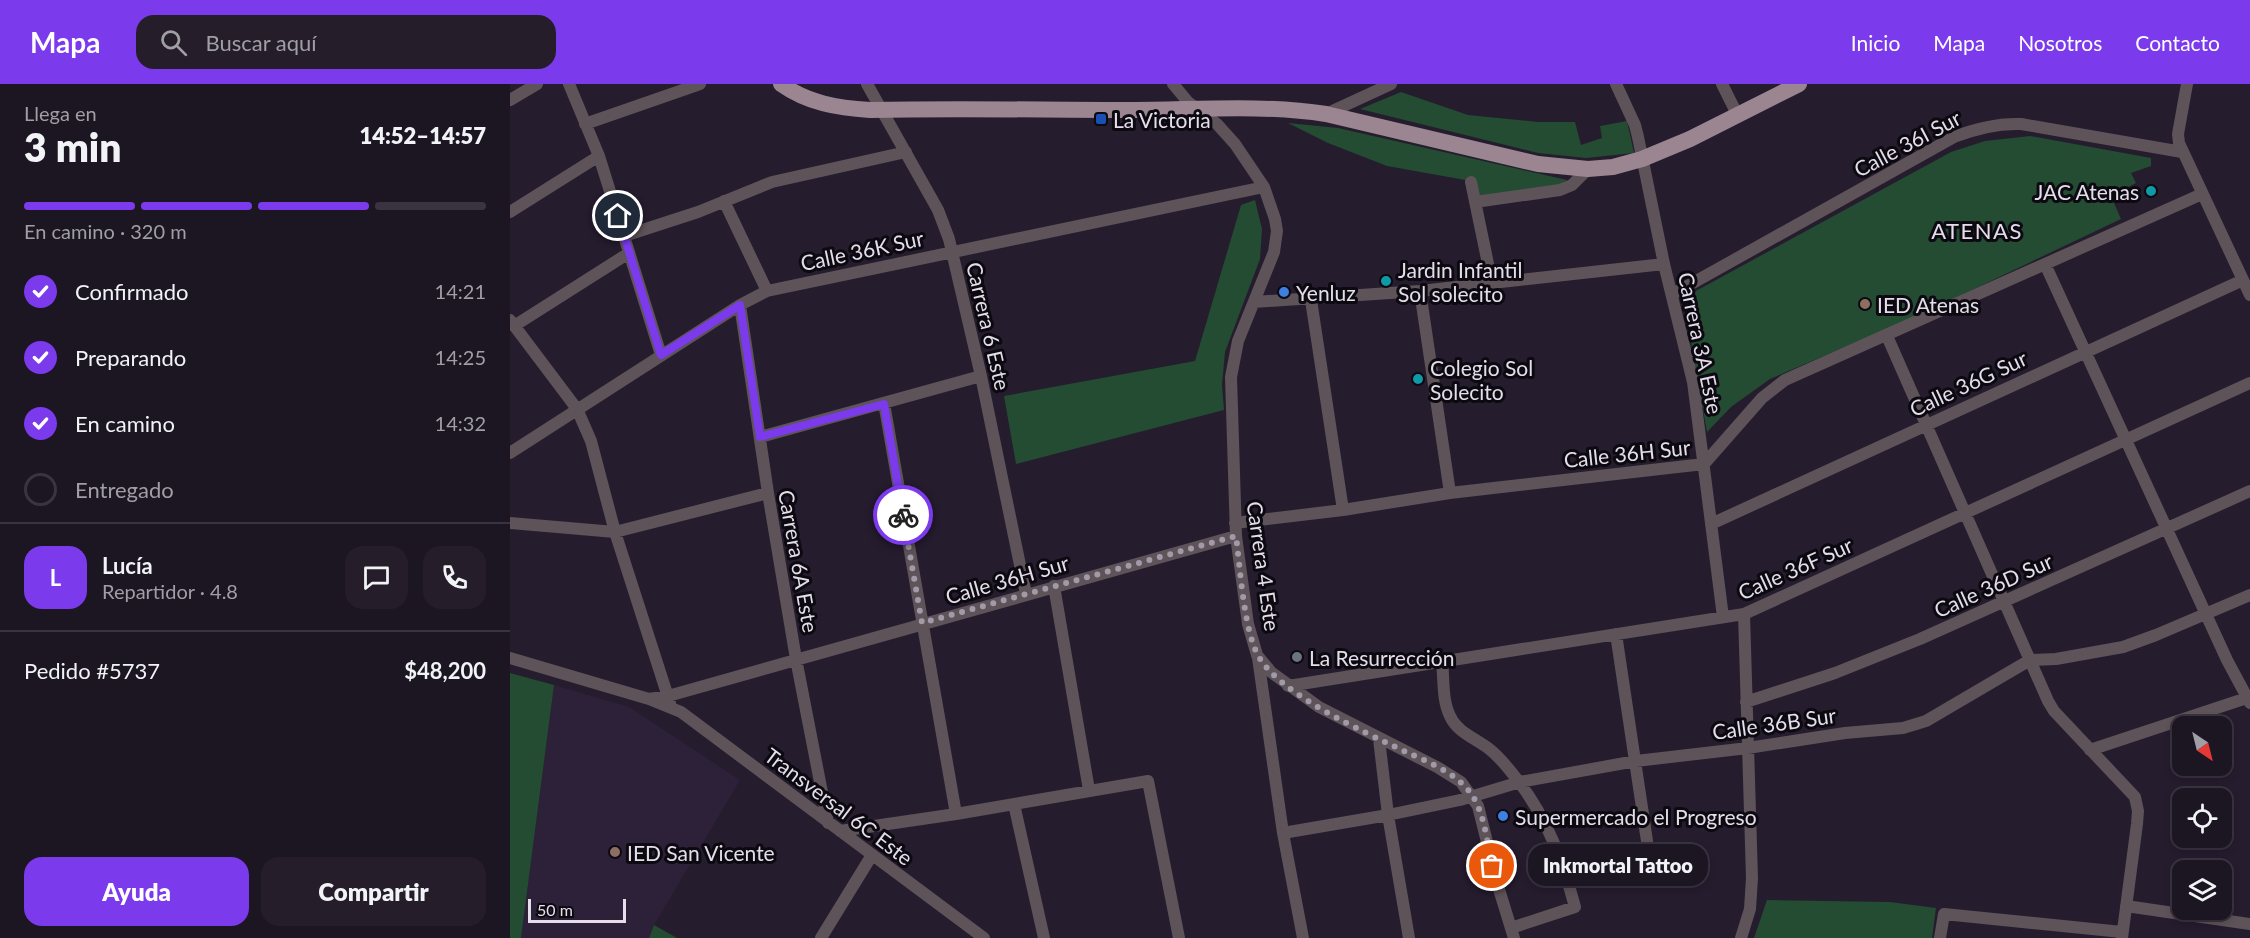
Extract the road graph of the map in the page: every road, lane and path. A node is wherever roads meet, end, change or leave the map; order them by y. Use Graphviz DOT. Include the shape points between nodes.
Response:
graph roads {
  1 [pos="537,84"];
  2 [pos="569,84"];
  3 [pos="700,84"];
  4 [pos="781,84"];
  5 [pos="867,84"];
  6 [pos="1173,84"];
  7 [pos="1391,84"];
  8 [pos="1616,84"];
  9 [pos="1722,84"];
  10 [pos="1777,84"];
  11 [pos="1798,84"];
  12 [pos="2187,84"];
  13 [pos="510,100"];
  14 [pos="1769,100"];
  15 [pos="1195,108"];
  16 [pos="882,110"];
  17 [pos="1326,114"];
  18 [pos="1738,116"];
  19 [pos="585,124"];
  20 [pos="906,152"];
  21 [pos="2182,152"];
  22 [pos="599,156"];
  23 [pos="1642,159"];
  24 [pos="1588,169"];
  25 [pos="1471,182"];
  26 [pos="1264,187"];
  27 [pos="2202,194"];
  28 [pos="724,201"];
  29 [pos="1475,201"];
  30 [pos="510,212"];
  31 [pos="624,236"];
  32 [pos="952,250"];
  33 [pos="630,253"];
  34 [pos="1664,264"];
  35 [pos="2045,264"];
  36 [pos="2243,280"];
  37 [pos="1492,283"];
  38 [pos="767,291"];
  39 [pos="1420,291"];
  40 [pos="1672,294"];
  41 [pos="2250,295"];
  42 [pos="1311,300"];
  43 [pos="1254,302"];
  44 [pos="740,305"];
  45 [pos="512,323"];
  46 [pos="1887,336"];
  47 [pos="2086,351"];
  48 [pos="661,355"];
  49 [pos="981,376"];
  50 [pos="2250,383"];
  51 [pos="884,404"];
  52 [pos="577,409"];
  53 [pos="1926,424"];
  54 [pos="760,437"];
  55 [pos="2126,440"];
  56 [pos="510,453"];
  57 [pos="1704,464"];
  58 [pos="2250,491"];
  59 [pos="768,493"];
  60 [pos="1450,493"];
  61 [pos="1343,510"];
  62 [pos="1965,513"];
  63 [pos="510,523"];
  64 [pos="1711,524"];
  65 [pos="1236,529"];
  66 [pos="2166,529"];
  67 [pos="615,532"];
  68 [pos="1054,586"];
  69 [pos="1026,594"];
  70 [pos="2250,595"];
  71 [pos="2004,602"];
  72 [pos="1744,614"];
  73 [pos="2206,614"];
  74 [pos="1723,617"];
  75 [pos="922,623"];
  76 [pos="1616,634"];
  77 [pos="1257,655"];
  78 [pos="510,658"];
  79 [pos="796,658"];
  80 [pos="2030,660"];
  81 [pos="1442,661"];
  82 [pos="1288,686"];
  83 [pos="2249,700"];
  84 [pos="670,701"];
  85 [pos="1746,702"];
  86 [pos="1379,739"];
  87 [pos="1748,748"];
  88 [pos="2090,750"];
  89 [pos="1635,761"];
  90 [pos="1520,782"];
  91 [pos="1089,790"];
  92 [pos="1473,796"];
  93 [pos="1014,804"];
  94 [pos="956,814"];
  95 [pos="1388,815"];
  96 [pos="828,823"];
  97 [pos="840,831"];
  98 [pos="1283,833"];
  99 [pos="872,855"];
  100 [pos="1699,855"];
  101 [pos="2126,906"];
  102 [pos="2250,924"];
  103 [pos="1512,933"];
  104 [pos="2122,935"];
  105 [pos="820,938"];
  106 [pos="984,938"];
  107 [pos="1044,938"];
  108 [pos="1179,938"];
  109 [pos="1303,938"];
  110 [pos="1409,938"];
  111 [pos="1741,938"];
  112 [pos="1940,938"];
  1 -- 13 [label="street"];
  2 -- 19 [label="street"];
  3 -- 19 [label="street"];
  4 -- 16 [label="main road" via="831,107"];
  5 -- 16 [label="street, Carrera 6 Este"];
  6 -- 15 [label="street, Carrera 4 Este"];
  7 -- 17 [label="street"];
  8 -- 23 [label="street, Carrera 3A Este" via="1635,125"];
  9 -- 18 [label="street"];
  10 -- 14 [label="street"];
  11 -- 14 [label="main road"];
  12 -- 21 [label="street" via="2178,134"];
  14 -- 18 [label="main road"];
  15 -- 16 [label="main road"];
  15 -- 17 [label="main road" via="1266,107"];
  15 -- 26 [label="street, Carrera 4 Este" via="1226,133"];
  16 -- 20 [label="street, Carrera 6 Este"];
  17 -- 24 [label="main road" via="1538,164"];
  18 -- 23 [label="main road"];
  19 -- 22 [label="street"];
  20 -- 28 [label="street" via="772,182"];
  20 -- 32 [label="street, Carrera 6 Este" via="938,210"];
  21 -- 27 [label="street"];
  21 -- 40 [label="street, Calle 36I Sur" via="2021,124 1976,129 1954,137"];
  22 -- 30 [label="street"];
  22 -- 31 [label="street"];
  23 -- 24 [label="main road"];
  23 -- 34 [label="street, Carrera 3A Este"];
  24 -- 29 [label="street" via="1572,185 1560,190"];
  25 -- 29 [label="street"];
  26 -- 32 [label="street, Calle 36K Sur"];
  26 -- 43 [label="street, Carrera 4 Este" via="1277,231 1274,252"];
  27 -- 35 [label="street, Calle 36H Sur"];
  27 -- 36 [label="street"];
  28 -- 31 [label="street"];
  28 -- 38 [label="street"];
  29 -- 37 [label="street"];
  31 -- 33 [label="street"];
  32 -- 38 [label="street, Calle 36K Sur"];
  32 -- 49 [label="street, Carrera 6 Este"];
  33 -- 45 [label="street"];
  33 -- 48 [label="street"];
  34 -- 37 [label="street"];
  34 -- 40 [label="street, Carrera 3A Este"];
  35 -- 46 [label="street, Calle 36H Sur"];
  35 -- 47 [label="street"];
  36 -- 41 [label="street"];
  36 -- 47 [label="street, Calle 36G Sur"];
  37 -- 39 [label="street"];
  38 -- 44 [label="street, Calle 36K Sur"];
  39 -- 42 [label="street"];
  39 -- 60 [label="street"];
  40 -- 57 [label="street, Carrera 3A Este" via="1693,382"];
  42 -- 43 [label="street"];
  42 -- 61 [label="street"];
  43 -- 65 [label="street, Carrera 4 Este" via="1238,341 1231,377"];
  44 -- 48 [label="street, Calle 36K Sur"];
  44 -- 54 [label="street, Carrera 6A Este"];
  45 -- 52 [label="street"];
  46 -- 53 [label="street"];
  46 -- 57 [label="street, Calle 36H Sur" via="1774,387"];
  47 -- 53 [label="street, Calle 36G Sur"];
  47 -- 55 [label="street"];
  48 -- 52 [label="street, Calle 36K Sur"];
  49 -- 51 [label="street"];
  49 -- 69 [label="street, Carrera 6 Este"];
  50 -- 55 [label="street, Calle 36F Sur"];
  51 -- 54 [label="street"];
  51 -- 75 [label="street"];
  52 -- 56 [label="street, Calle 36K Sur"];
  52 -- 67 [label="street" via="591,441"];
  53 -- 62 [label="street"];
  53 -- 64 [label="street, Calle 36G Sur"];
  54 -- 59 [label="street, Carrera 6A Este"];
  55 -- 62 [label="street, Calle 36F Sur"];
  55 -- 66 [label="street"];
  57 -- 60 [label="street, Calle 36H Sur"];
  57 -- 64 [label="street, Carrera 3A Este"];
  58 -- 66 [label="street, Calle 36D Sur"];
  59 -- 67 [label="street"];
  59 -- 79 [label="street, Carrera 6A Este"];
  60 -- 61 [label="street, Calle 36H Sur"];
  61 -- 65 [label="street, Calle 36H Sur"];
  62 -- 71 [label="street"];
  62 -- 72 [label="street, Calle 36F Sur"];
  63 -- 67 [label="street"];
  64 -- 74 [label="street, Carrera 3A Este"];
  65 -- 68 [label="street, Calle 36H Sur"];
  65 -- 77 [label="street, Carrera 4 Este" via="1248,624"];
  66 -- 71 [label="street, Calle 36D Sur"];
  66 -- 73 [label="street"];
  67 -- 84 [label="street"];
  68 -- 69 [label="street, Calle 36H Sur"];
  68 -- 91 [label="street"];
  69 -- 75 [label="street, Calle 36H Sur"];
  70 -- 73 [label="street, Calle 36B Sur"];
  71 -- 80 [label="street"];
  71 -- 85 [label="street, Calle 36D Sur" via="1835,673"];
  72 -- 74 [label="street, Calle 36F Sur"];
  72 -- 85 [label="street"];
  73 -- 80 [label="street, Calle 36B Sur" via="2123,646"];
  73 -- 83 [label="street"];
  74 -- 76 [label="street, Calle 36F Sur"];
  75 -- 79 [label="street, Calle 36H Sur"];
  75 -- 94 [label="street"];
  76 -- 81 [label="street, Calle 36F Sur"];
  76 -- 89 [label="street"];
  77 -- 82 [label="street, Carrera 4 Este"];
  77 -- 98 [label="street"];
  78 -- 84 [label="street" via="649,699"];
  79 -- 84 [label="street, Calle 36H Sur"];
  79 -- 96 [label="street, Carrera 6A Este"];
  80 -- 87 [label="street, Calle 36B Sur" via="1926,721 1903,728"];
  80 -- 88 [label="street" via="2054,711"];
  81 -- 82 [label="street, Calle 36F Sur"];
  81 -- 90 [label="street" via="1446,703 1452,720 1494,753"];
  82 -- 86 [label="street, Carrera 4 Este"];
  83 -- 88 [label="street"];
  84 -- 96 [label="street, Transversal 6C Este"];
  85 -- 87 [label="street"];
  86 -- 92 [label="street, Carrera 4 Este" via="1455,778"];
  86 -- 95 [label="street"];
  87 -- 89 [label="street, Calle 36B Sur"];
  87 -- 111 [label="street" via="1752,878 1750,909"];
  88 -- 101 [label="street" via="2134,797 2138,812"];
  89 -- 90 [label="street, Calle 36B Sur"];
  89 -- 100 [label="street" via="1650,861"];
  90 -- 92 [label="street, Calle 36B Sur"];
  90 -- 103 [label="street" via="1560,853 1575,907"];
  91 -- 93 [label="street"];
  91 -- 108 [label="street" via="1148,781"];
  92 -- 95 [label="street, Calle 36B Sur"];
  92 -- 103 [label="street, Carrera 4 Este"];
  93 -- 94 [label="street"];
  93 -- 107 [label="street"];
  94 -- 97 [label="street"];
  95 -- 98 [label="street, Calle 36B Sur"];
  95 -- 110 [label="street"];
  96 -- 97 [label="street, Transversal 6C Este"];
  97 -- 99 [label="street, Transversal 6C Este"];
  98 -- 109 [label="street"];
  99 -- 105 [label="street"];
  99 -- 106 [label="street, Transversal 6C Este"];
  101 -- 102 [label="street"];
  101 -- 104 [label="street"];
  104 -- 112 [label="street" via="1944,914"];
}
